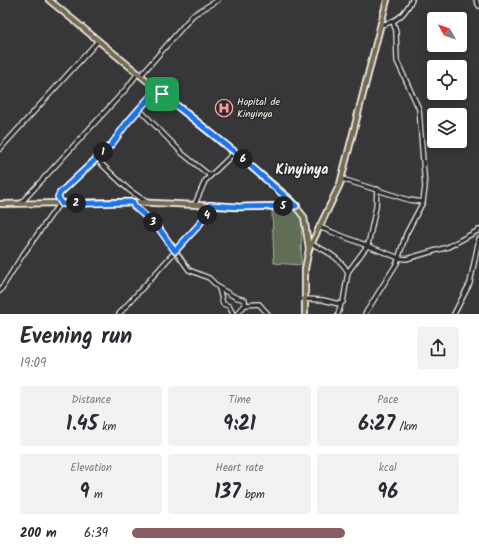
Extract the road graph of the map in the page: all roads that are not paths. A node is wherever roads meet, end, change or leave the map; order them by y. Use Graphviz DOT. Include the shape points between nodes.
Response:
graph roads {
  1 [pos="49,0"];
  2 [pos="218,0"];
  3 [pos="387,0"];
  4 [pos="412,0"];
  5 [pos="476,0"];
  6 [pos="479,6"];
  7 [pos="393,22"];
  8 [pos="381,25"];
  9 [pos="98,41"];
  10 [pos="139,74"];
  11 [pos="162,94"];
  12 [pos="139,109"];
  13 [pos="0,150"];
  14 [pos="235,152"];
  15 [pos="96,159"];
  16 [pos="210,175"];
  17 [pos="342,179"];
  18 [pos="377,189"];
  19 [pos="133,202"];
  20 [pos="423,202"];
  21 [pos="148,203"];
  22 [pos="0,204"];
  23 [pos="20,204"];
  24 [pos="60,204"];
  25 [pos="195,204"];
  26 [pos="210,205"];
  27 [pos="296,206"];
  28 [pos="319,227"];
  29 [pos="479,230"];
  30 [pos="479,238"];
  31 [pos="311,244"];
  32 [pos="368,245"];
  33 [pos="309,249"];
  34 [pos="175,251"];
  35 [pos="399,258"];
  36 [pos="348,272"];
  37 [pos="219,288"];
  38 [pos="0,291"];
  39 [pos="304,299"];
  40 [pos="341,304"];
  41 [pos="244,305"];
  42 [pos="119,314"];
  43 [pos="233,314"];
  44 [pos="237,314"];
  45 [pos="268,314"];
  46 [pos="305,314"];
  47 [pos="338,314"];
  48 [pos="365,314"];
  49 [pos="454,314"];
  1 -- 9 [label="main road"];
  2 -- 10 [label="street" via="192,15"];
  3 -- 8 [label="main road"];
  4 -- 7 [label="street" via="401,17"];
  5 -- 6 [label="street"];
  7 -- 8 [label="street"];
  7 -- 20 [label="street" via="396,31 397,60 412,93 421,123 425,172"];
  8 -- 17 [label="main road"];
  9 -- 10 [label="main road"];
  9 -- 13 [label="street"];
  10 -- 11 [label="main road"];
  10 -- 23 [label="street"];
  11 -- 12 [label="street" via="149,98"];
  11 -- 14 [label="main road"];
  12 -- 15 [label="street" via="112,144"];
  12 -- 16 [label="street" via="183,154"];
  14 -- 16 [label="street"];
  14 -- 27 [label="main road"];
  15 -- 21 [label="street"];
  15 -- 24 [label="street" via="59,195"];
  16 -- 25 [label="street"];
  17 -- 18 [label="street"];
  17 -- 28 [label="main road"];
  18 -- 20 [label="street" via="408,200"];
  18 -- 32 [label="street"];
  19 -- 21 [label="main road"];
  19 -- 24 [label="main road"];
  19 -- 34 [label="street" via="134,206 158,227"];
  20 -- 35 [label="street" via="406,234"];
  21 -- 25 [label="main road"];
  22 -- 23 [label="main road"];
  23 -- 24 [label="main road"];
  24 -- 38 [label="street"];
  25 -- 26 [label="main road"];
  26 -- 27 [label="main road"];
  26 -- 34 [label="street" via="203,220"];
  27 -- 33 [label="main road" via="307,226"];
  28 -- 31 [label="main road"];
  28 -- 32 [label="street"];
  29 -- 35 [label="street" via="448,247 406,259"];
  30 -- 49 [label="street" via="470,283"];
  31 -- 33 [label="main road"];
  31 -- 36 [label="street" via="334,256"];
  32 -- 35 [label="street"];
  32 -- 36 [label="street"];
  33 -- 39 [label="main road"];
  34 -- 37 [label="street" via="192,272 209,278"];
  34 -- 42 [label="street"];
  35 -- 48 [label="street"];
  36 -- 40 [label="street" via="345,296"];
  37 -- 41 [label="street" via="245,300"];
  37 -- 43 [label="street" via="223,304 228,306"];
  39 -- 40 [label="street"];
  39 -- 46 [label="main road"];
  40 -- 47 [label="street"];
  41 -- 44 [label="street"];
  41 -- 45 [label="street" via="259,304"];
}
